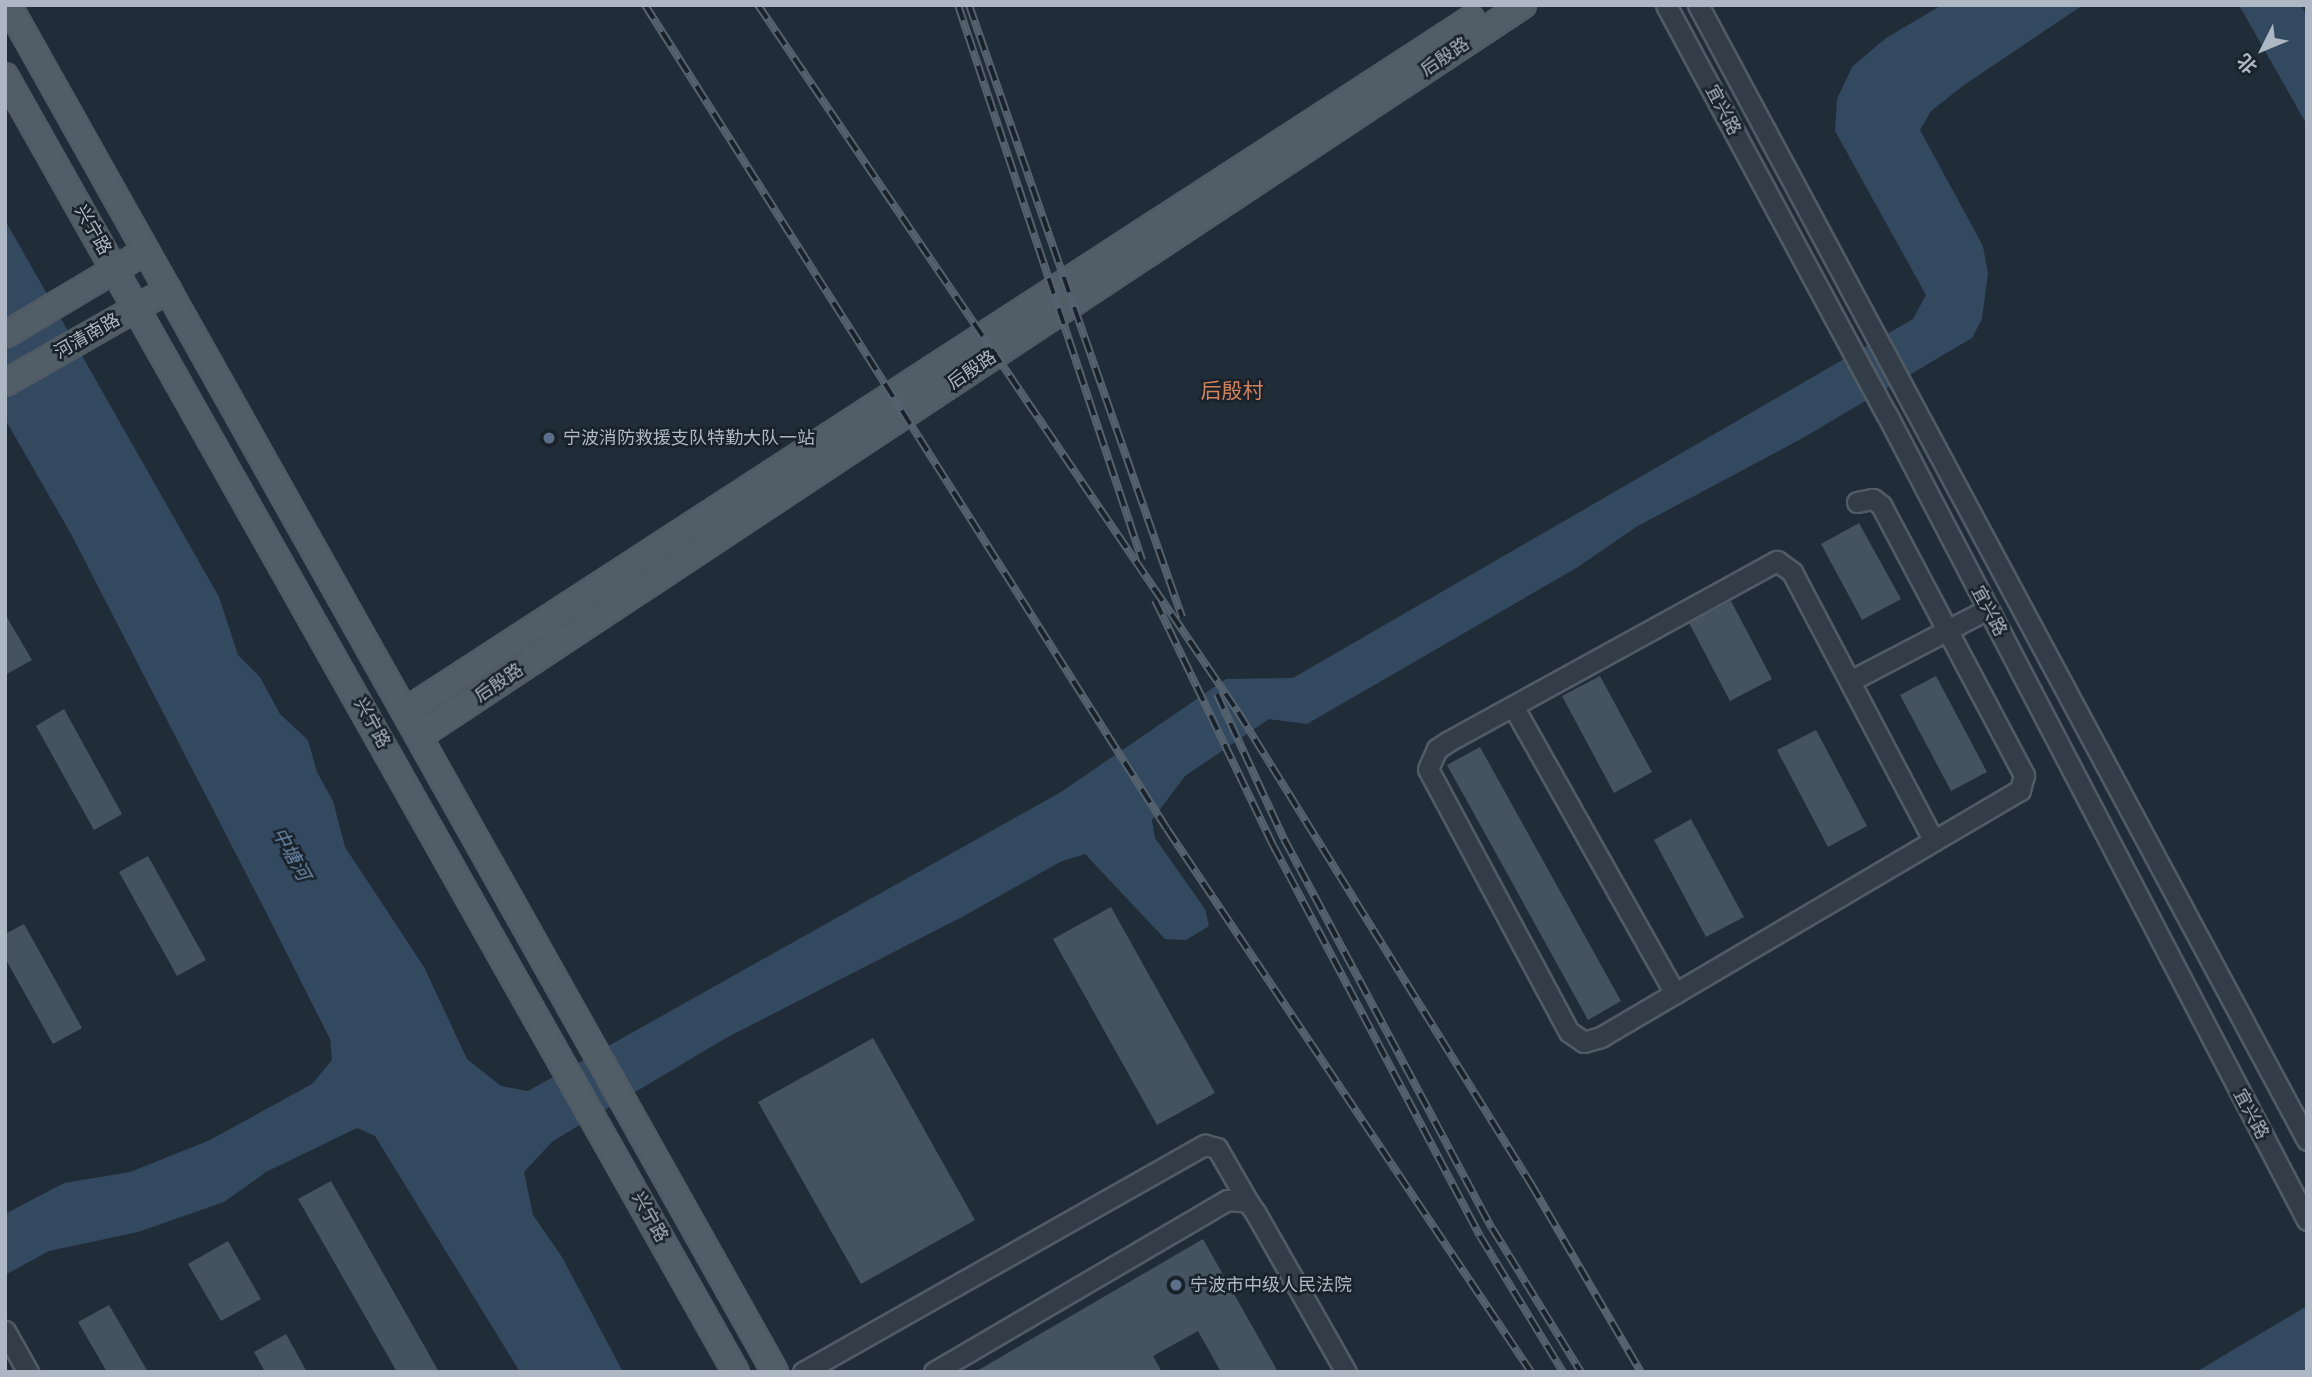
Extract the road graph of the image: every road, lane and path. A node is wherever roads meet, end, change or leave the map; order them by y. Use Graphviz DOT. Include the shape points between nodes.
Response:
graph roads {
  1 [pos="8,5"];
  2 [pos="1492,5"];
  3 [pos="1522,5"];
  4 [pos="1666,5"];
  5 [pos="1698,5"];
  6 [pos="5,76"];
  7 [pos="146,251"];
  8 [pos="115,269"];
  9 [pos="168,290"];
  10 [pos="138,307"];
  11 [pos="5,335"];
  12 [pos="5,383"];
  13 [pos="1857,502"];
  14 [pos="1988,609"];
  15 [pos="1947,632"];
  16 [pos="1852,680"];
  17 [pos="1513,706"];
  18 [pos="407,710"];
  19 [pos="421,735"];
  20 [pos="1934,841"];
  21 [pos="1675,993"];
  22 [pos="2307,1140"];
  23 [pos="1248,1202"];
  24 [pos="2307,1220"];
  25 [pos="5,1331"];
  26 [pos="28,1372"];
  27 [pos="736,1372"];
  28 [pos="775,1372"];
  29 [pos="803,1372"];
  30 [pos="933,1372"];
  31 [pos="1346,1372"];
  1 -- 7 [label="main road"];
  2 -- 18 [label="main road, 后殷路"];
  3 -- 19 [label="main road, 后殷路"];
  4 -- 14 [label="street, 宜兴路"];
  5 -- 22 [label="street, 宜兴路"];
  6 -- 8 [label="main road, 兴宁路"];
  7 -- 8 [label="main road"];
  7 -- 9 [label="main road"];
  8 -- 10 [label="main road, 兴宁路"];
  8 -- 11 [label="main road"];
  9 -- 10 [label="main road, 河清南路"];
  9 -- 18 [label="main road"];
  10 -- 12 [label="main road, 河清南路"];
  10 -- 27 [label="main road, 兴宁路"];
  13 -- 15 [label="street" via="1873,499 1881,505"];
  14 -- 15 [label="street"];
  14 -- 24 [label="street, 宜兴路"];
  15 -- 16 [label="street"];
  15 -- 20 [label="street" via="2025,782 2020,790"];
  16 -- 17 [label="street" via="1792,572 1771,561"];
  16 -- 20 [label="street"];
  17 -- 21 [label="street"];
  17 -- 21 [label="street" via="1437,749 1428,769 1569,1032 1584,1042 1601,1037"];
  18 -- 19 [label="main road"];
  19 -- 28 [label="main road"];
  20 -- 21 [label="street"];
  23 -- 29 [label="street" via="1217,1148 1205,1145"];
  23 -- 30 [label="street" via="1227,1200 1213,1206"];
  23 -- 31 [label="street"];
  25 -- 26 [label="street"];
}
